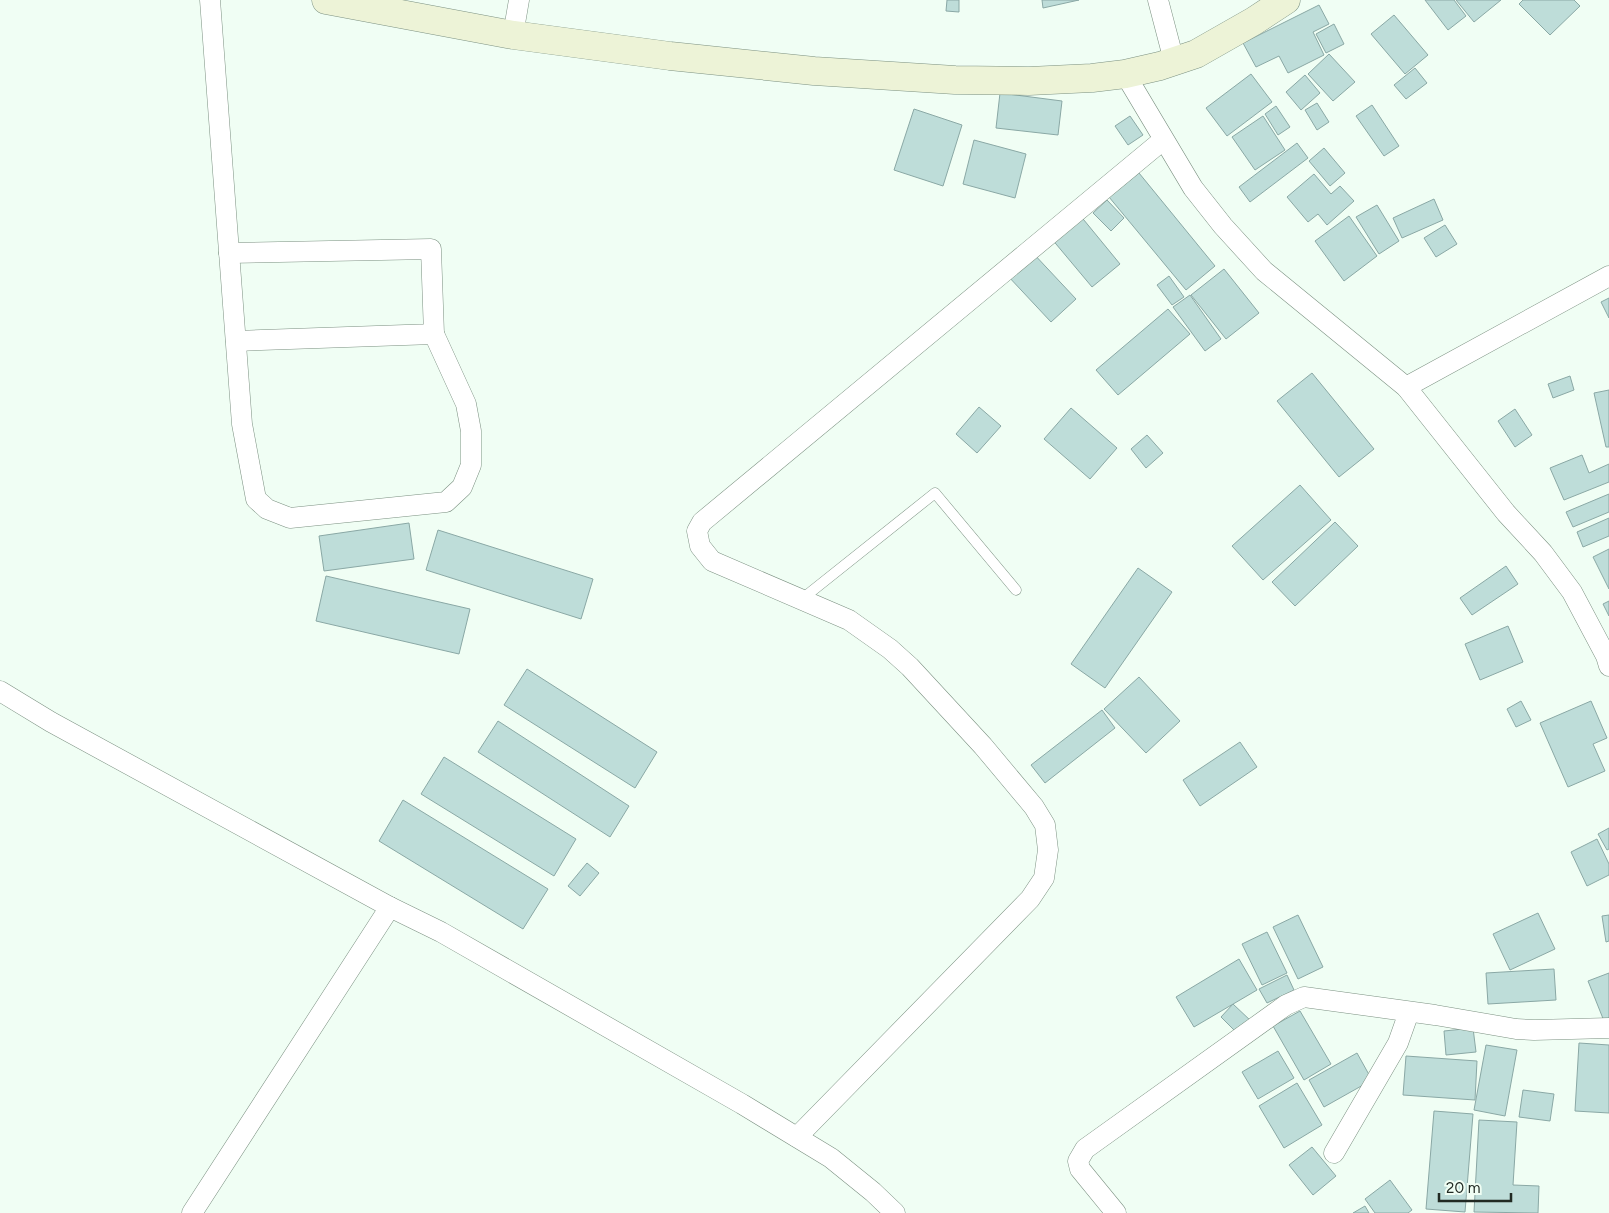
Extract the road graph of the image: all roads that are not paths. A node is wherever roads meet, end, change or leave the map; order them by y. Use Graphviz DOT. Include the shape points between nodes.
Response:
graph roads {
  1 [pos="210,0"];
  2 [pos="326,0"];
  3 [pos="519,0"];
  4 [pos="1158,0"];
  5 [pos="1286,0"];
  6 [pos="513,35"];
  7 [pos="1174,61"];
  8 [pos="1125,74"];
  9 [pos="1163,140"];
  10 [pos="229,253"];
  11 [pos="1609,276"];
  12 [pos="434,334"];
  13 [pos="236,341"];
  14 [pos="1406,388"];
  15 [pos="1016,590"];
  16 [pos="802,599"];
  17 [pos="1608,659"];
  18 [pos="0,691"];
  19 [pos="390,908"];
  20 [pos="1409,1012"];
  21 [pos="1609,1028"];
  22 [pos="797,1137"];
  23 [pos="1334,1152"];
  24 [pos="192,1213"];
  25 [pos="895,1213"];
  26 [pos="1116,1213"];
  1 -- 10 [label="street"];
  2 -- 6 [label="street"];
  3 -- 6 [label="street"];
  4 -- 7 [label="street"];
  5 -- 7 [label="street" via="1196,54"];
  6 -- 8 [label="street" via="814,71 955,80 1029,81"];
  7 -- 8 [label="street"];
  8 -- 9 [label="street"];
  9 -- 14 [label="street" via="1193,188 1264,271"];
  9 -- 16 [label="street" via="702,522 696,531 700,546 712,561"];
  10 -- 12 [label="street" via="431,249"];
  10 -- 13 [label="street"];
  11 -- 14 [label="street"];
  12 -- 13 [label="street"];
  12 -- 13 [label="street" via="466,404 471,432 471,465 462,487 446,502 290,518 267,509 256,499 242,424"];
  14 -- 17 [label="street" via="1506,513 1555,568 1572,592"];
  15 -- 16 [label="lane" via="935,493"];
  16 -- 22 [label="street" via="849,620 910,667 1034,807 1045,825 1048,850 1044,878 1030,899"];
  18 -- 19 [label="street"];
  19 -- 22 [label="street" via="442,932"];
  19 -- 24 [label="street"];
  20 -- 21 [label="street" via="1525,1030"];
  20 -- 23 [label="street" via="1398,1043"];
  20 -- 26 [label="street" via="1304,997 1286,1005 1085,1149 1078,1161 1080,1169"];
  22 -- 25 [label="street" via="831,1158"];
}
